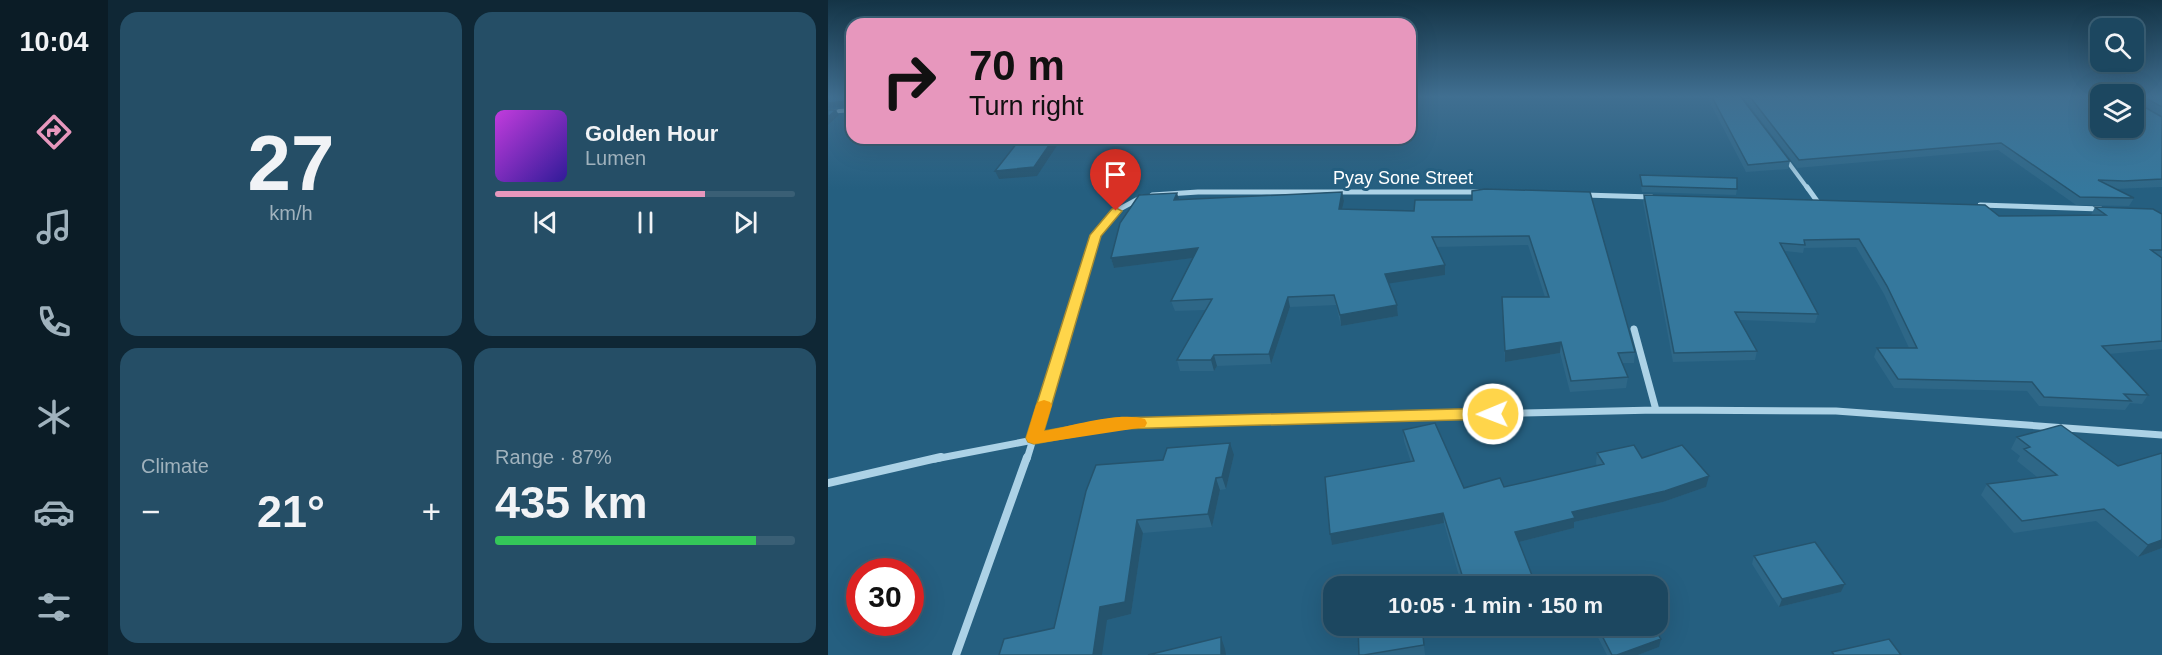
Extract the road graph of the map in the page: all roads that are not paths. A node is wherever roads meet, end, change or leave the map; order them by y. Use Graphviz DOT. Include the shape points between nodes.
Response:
graph roads {
  1 [pos="1782,154"];
  2 [pos="1484,193"];
  3 [pos="1579,195"];
  4 [pos="1662,197"];
  5 [pos="1805,201"];
  6 [pos="1817,201"];
  7 [pos="1829,202"];
  8 [pos="1971,205"];
  9 [pos="2113,209"];
  10 [pos="1634,329"];
  11 [pos="1656,410"];
  12 [pos="2162,435"];
  13 [pos="1034,438"];
  14 [pos="828,483"];
  15 [pos="956,655"];
  1 -- 6 [label="street"];
  2 -- 13 [label="street, Pyay Sone Street" via="1198,192 1140,197 1116,211 1095,235"];
  3 -- 4 [label="street"];
  5 -- 6 [label="street"];
  6 -- 7 [label="street"];
  8 -- 9 [label="street"];
  10 -- 11 [label="street"];
  11 -- 12 [label="street" via="1836,411"];
  11 -- 13 [label="street" via="1160,422 1116,424"];
  13 -- 14 [label="street"];
  13 -- 15 [label="street"];
}
